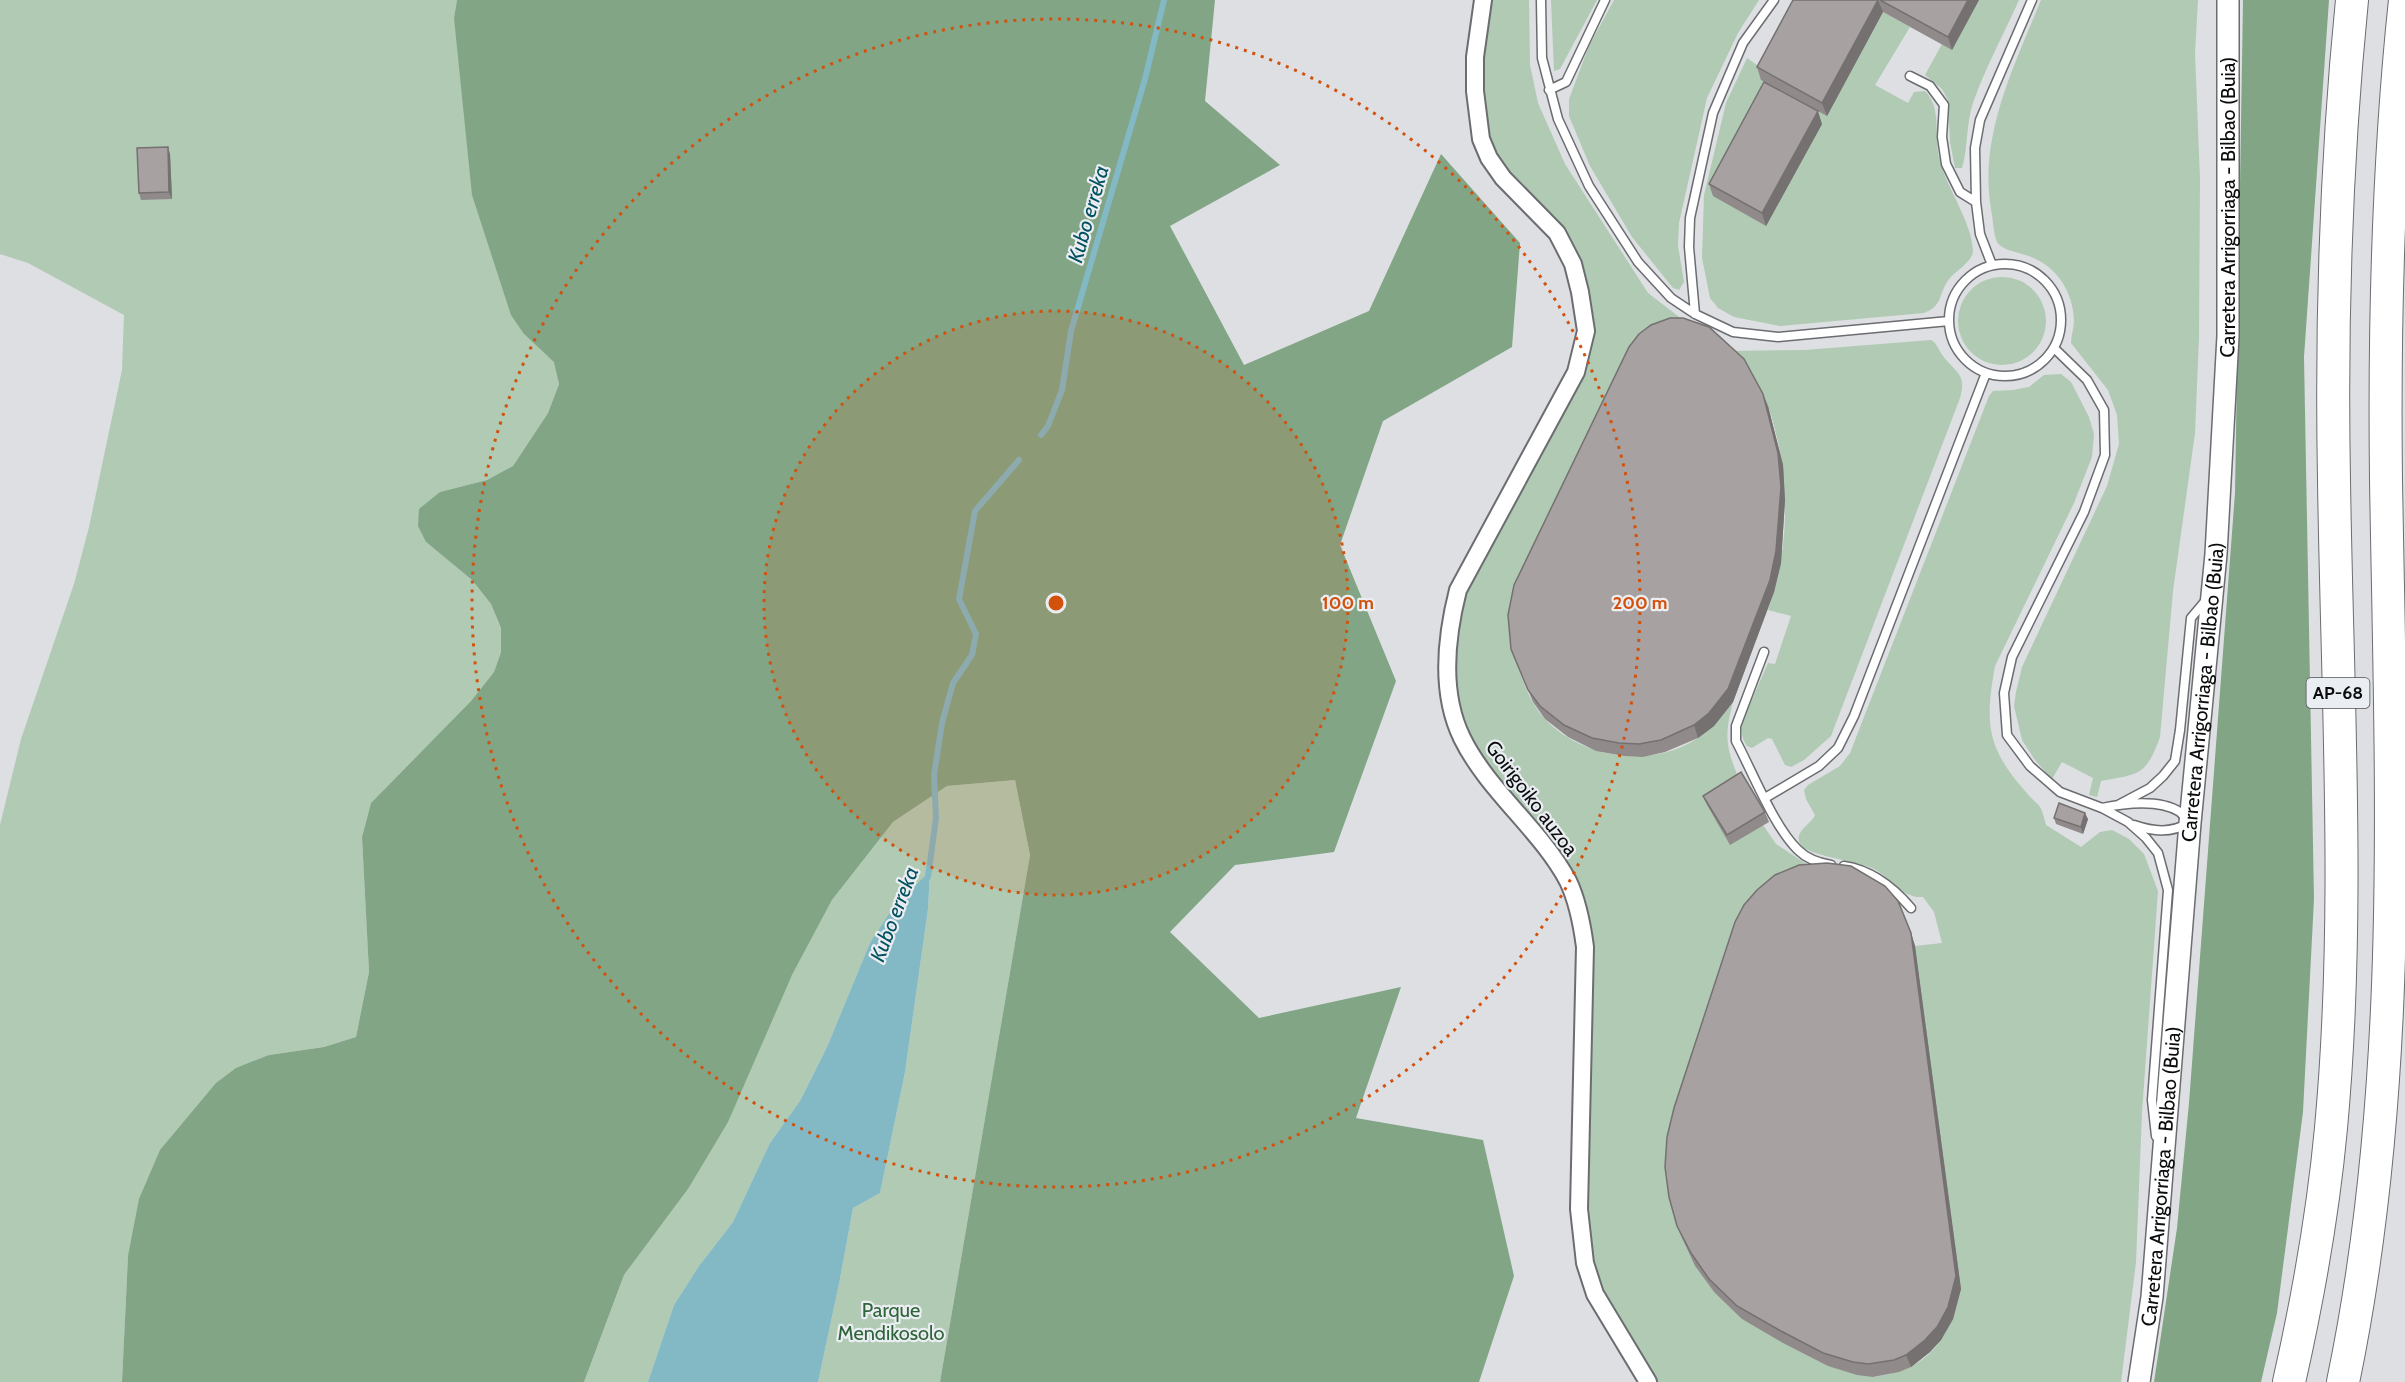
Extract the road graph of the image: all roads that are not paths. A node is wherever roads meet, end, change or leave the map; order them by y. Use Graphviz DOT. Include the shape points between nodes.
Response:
graph roads {
  1 [pos="1483,0"];
  2 [pos="1541,0"];
  3 [pos="1605,0"];
  4 [pos="1774,0"];
  5 [pos="2032,0"];
  6 [pos="2228,0"];
  7 [pos="2344,0"];
  8 [pos="2352,0"];
  9 [pos="2405,0"];
  10 [pos="1910,76"];
  11 [pos="2344,80"];
  12 [pos="1549,90"];
  13 [pos="1976,202"];
  14 [pos="1992,265"];
  15 [pos="1695,314"];
  16 [pos="1949,321"];
  17 [pos="2054,348"];
  18 [pos="1986,373"];
  19 [pos="2211,594"];
  20 [pos="1764,652"];
  21 [pos="1765,798"];
  22 [pos="2118,805"];
  23 [pos="2102,808"];
  24 [pos="2127,822"];
  25 [pos="2190,823"];
  26 [pos="1911,908"];
  27 [pos="2161,1173"];
  28 [pos="1648,1382"];
  29 [pos="2139,1382"];
  30 [pos="2289,1382"];
  31 [pos="2343,1382"];
  1 -- 28 [label="street, Goirigoiko auzoa" via="1475,57 1481,139 1503,177 1557,233 1573,264 1586,331 1576,372 1458,590 1446,660 1461,736 1476,763 1557,863 1580,914 1585,947 1579,1209 1585,1263 1594,1294"];
  2 -- 12 [label="lane" via="1542,58"];
  3 -- 12 [label="lane" via="1566,82"];
  4 -- 15 [label="lane" via="1743,43 1713,114 1690,218"];
  5 -- 13 [label="lane" via="1980,120 1975,148"];
  6 -- 19 [label="street, Carretera Arrigorriaga - Bilbao (Buia)" via="2228,336"];
  7 -- 11 [label="highway"];
  8 -- 11 [label="highway, AP-68"];
  9 -- 31 [label="highway, AP-68" via="2393,131 2386,320 2393,866 2390,1034 2383,1136 2370,1236"];
  10 -- 13 [label="lane" via="1930,86 1944,105 1942,137 1946,164 1960,192"];
  11 -- 30 [label="highway, AP-68" via="2333,381 2339,991 2326,1174"];
  12 -- 15 [label="lane" via="1589,186 1638,262 1671,298"];
  13 -- 14 [label="lane" via="1980,234"];
  14 -- 16 [label="lane" via="1975,272 1960,285"];
  14 -- 17 [label="lane" via="2029,268 2050,286 2061,312 2061,330"];
  15 -- 16 [label="lane" via="1733,332 1778,337"];
  16 -- 18 [label="lane" via="1959,352"];
  17 -- 18 [label="lane" via="2032,370 2017,375"];
  17 -- 23 [label="lane" via="2087,380 2104,410 2105,455 2084,512 2012,657 2004,693 2007,735 2030,766 2060,792"];
  18 -- 21 [label="lane" via="1854,716 1838,748 1819,766"];
  19 -- 22 [label="lane" via="2192,618 2175,761 2150,788"];
  19 -- 25 [label="street, Carretera Arrigorriaga - Bilbao (Buia)"];
  20 -- 21 [label="lane" via="1736,726 1736,741"];
  21 -- 26 [label="lane" via="1783,830 1806,856 1859,869 1896,891"];
  22 -- 23 [label="lane"];
  22 -- 25 [label="lane" via="2162,805 2180,812"];
  23 -- 24 [label="lane"];
  24 -- 25 [label="lane" via="2167,832"];
  24 -- 27 [label="lane" via="2158,853 2168,890 2152,1100"];
  25 -- 27 [label="street, Carretera Arrigorriaga - Bilbao (Buia)"];
  27 -- 29 [label="street, Carretera Arrigorriaga - Bilbao (Buia)" via="2152,1297"];
}
